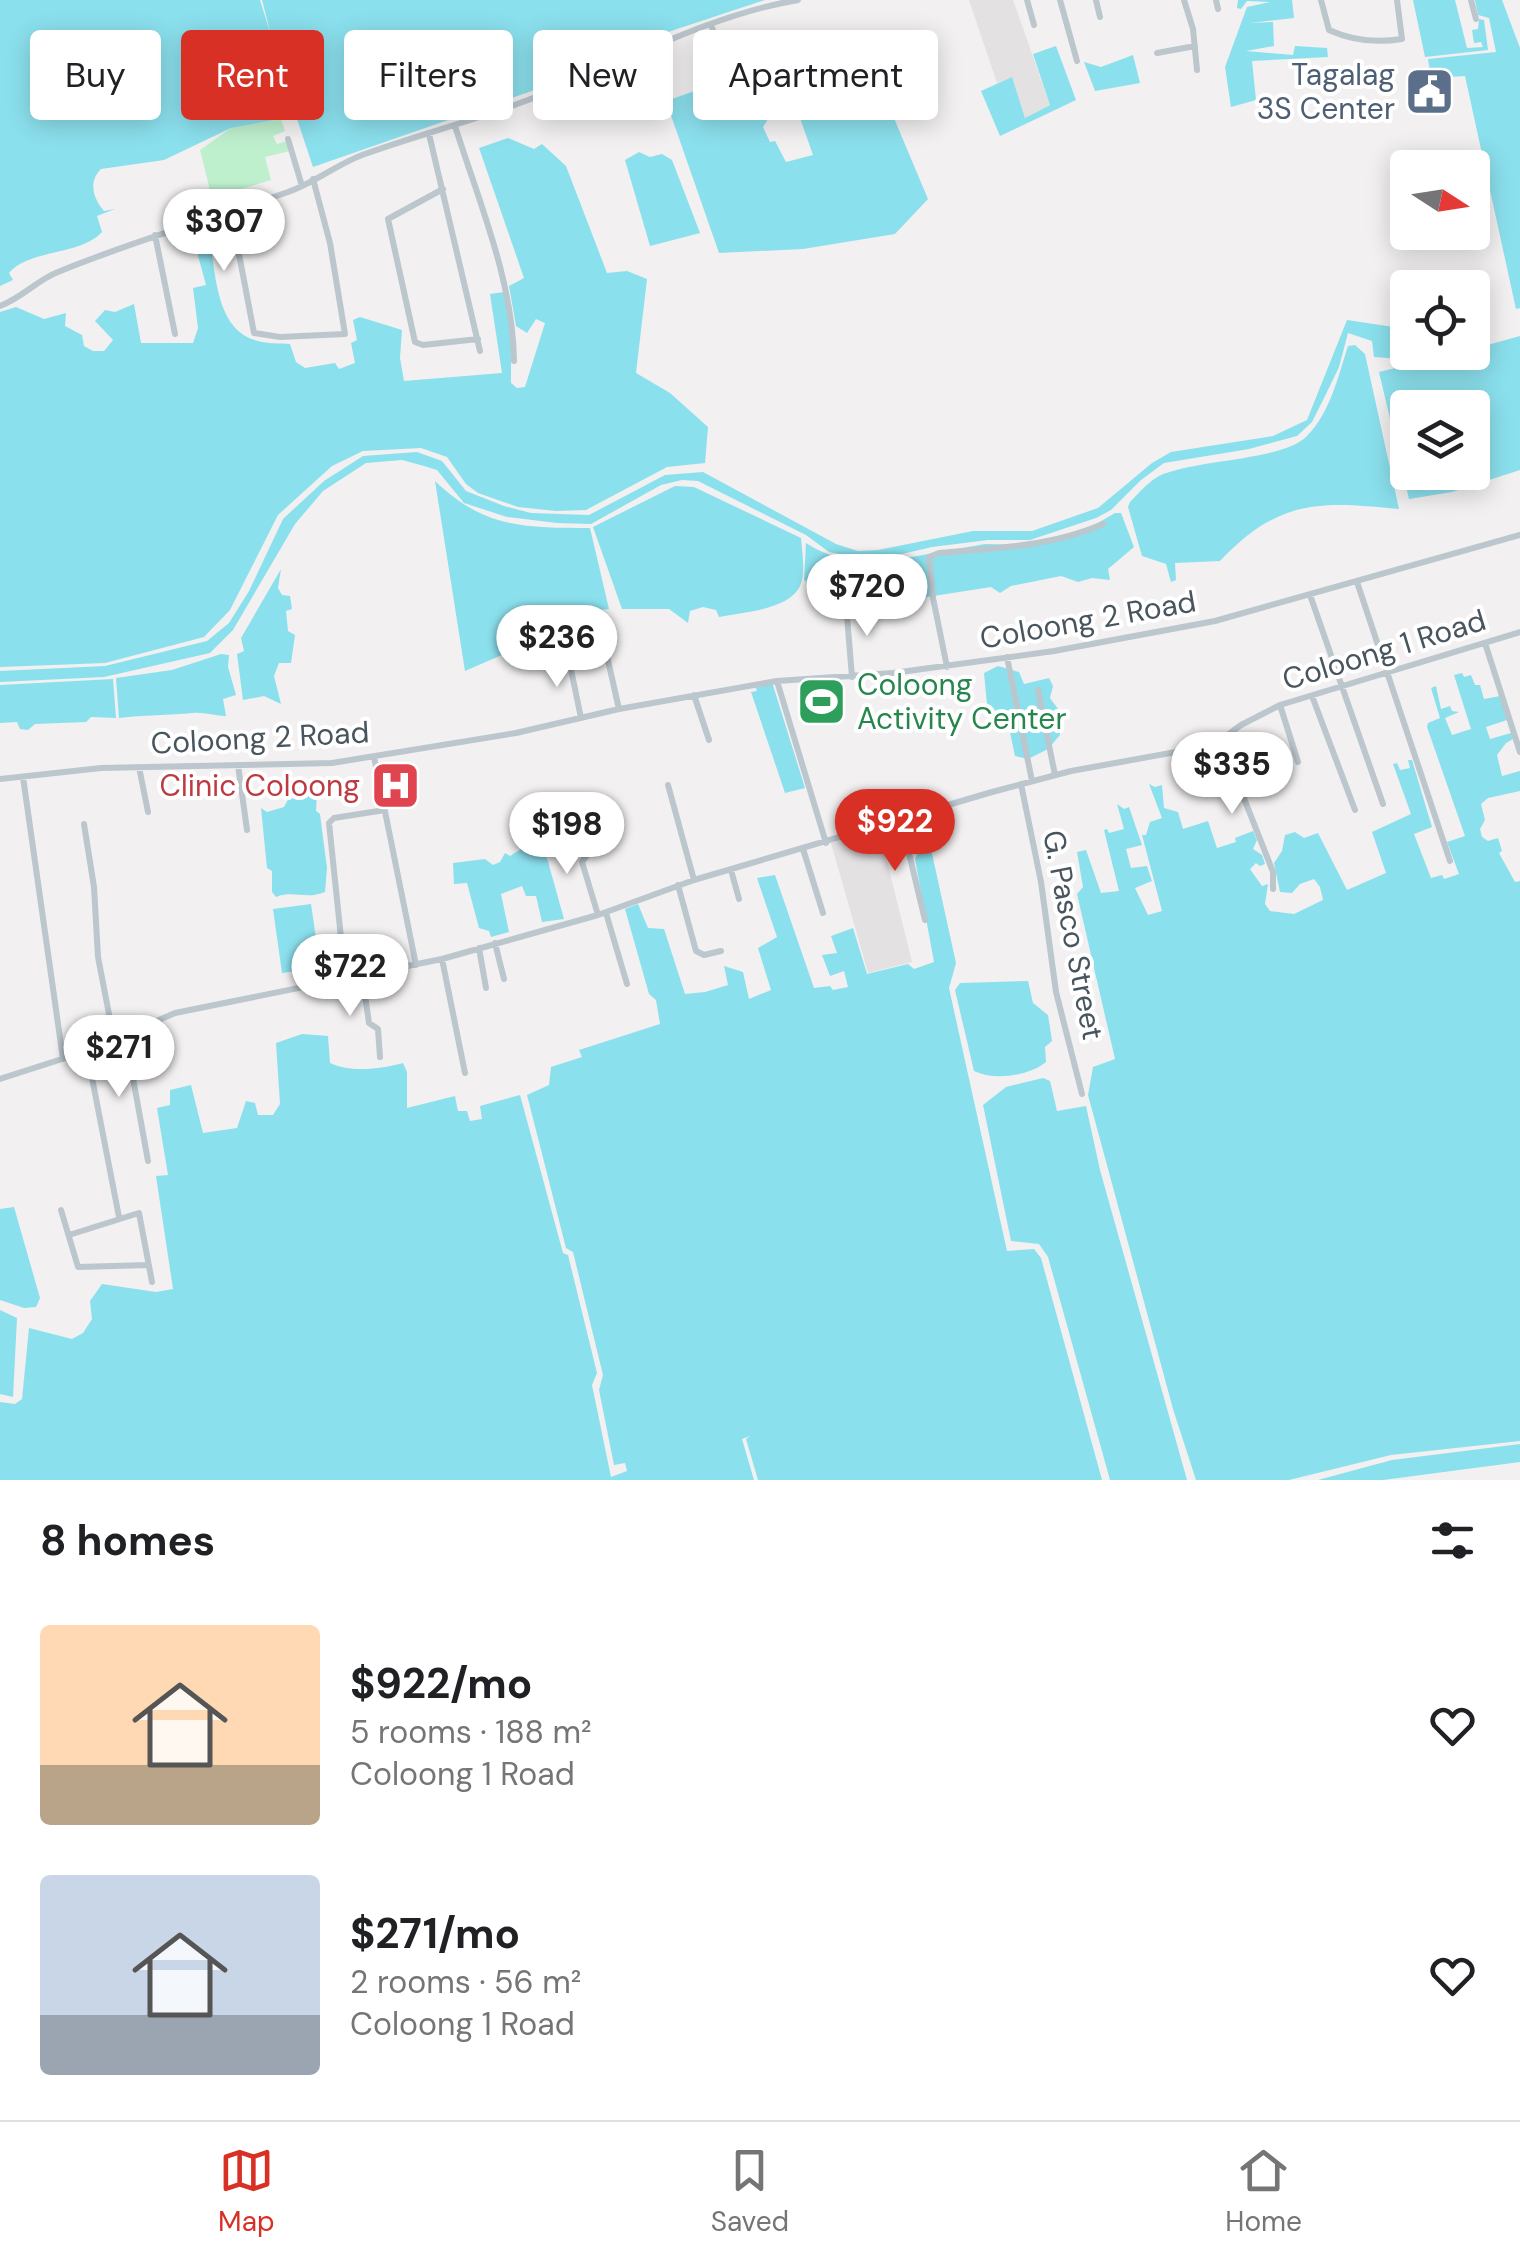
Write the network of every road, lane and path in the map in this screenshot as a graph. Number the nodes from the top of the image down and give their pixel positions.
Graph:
1 (798, 0) edge
2 (1026, 0) edge
3 (1060, 0) edge
4 (1096, 0) edge
5 (1184, 0) edge
6 (1321, 0) edge
7 (1397, 0) edge
8 (1471, 0) edge
9 (1100, 16) dead end
10 (1476, 20) dead end
11 (711, 25) junction
12 (1034, 26) dead end
13 (713, 30) edge
14 (1195, 46) junction
15 (1157, 53) dead end
16 (1077, 61) dead end
17 (1198, 70) dead end
18 (455, 126) junction
19 (429, 134) junction
20 (288, 140) dead end
21 (312, 179) junction
22 (302, 186) junction
23 (443, 188) junction
24 (231, 212) junction
25 (155, 236) junction
26 (0, 306) edge
27 (175, 334) dead end
28 (478, 338) junction
29 (480, 352) dead end
30 (514, 361) dead end
31 (1103, 524) dead end
32 (1520, 535) edge
33 (1357, 582) junction
34 (1310, 594) junction
35 (846, 604) dead end
36 (1520, 632) edge
37 (602, 634) dead end
38 (1485, 642) junction
39 (568, 655) dead end
40 (1007, 657) junction
41 (947, 667) junction
42 (1386, 674) junction
43 (852, 677) junction
44 (777, 681) junction
45 (1343, 688) junction
46 (1038, 690) dead end
47 (694, 695) junction
48 (1312, 696) junction
49 (1280, 705) junction
50 (619, 709) junction
51 (581, 718) junction
52 (708, 740) dead end
53 (1222, 740) junction
54 (1520, 752) edge
55 (374, 756) junction
56 (1298, 762) dead end
57 (238, 766) junction
58 (139, 767) junction
59 (1056, 775) junction
60 (23, 777) junction
61 (0, 779) edge
62 (1032, 781) junction
63 (1022, 784) junction
64 (668, 785) dead end
65 (1383, 804) dead end
66 (385, 810) junction
67 (1356, 810) dead end
68 (148, 812) dead end
69 (901, 820) junction
70 (84, 824) dead end
71 (247, 830) dead end
72 (826, 843) junction
73 (803, 849) junction
74 (588, 854) dead end
75 (1450, 861) dead end
76 (732, 870) junction
77 (694, 880) junction
78 (678, 885) junction
79 (1273, 889) dead end
80 (739, 899) dead end
81 (823, 913) dead end
82 (602, 914) junction
83 (924, 920) dead end
84 (495, 943) junction
85 (479, 948) junction
86 (721, 951) dead end
87 (442, 958) junction
88 (416, 964) junction
89 (362, 974) junction
90 (345, 976) junction
91 (504, 979) dead end
92 (627, 984) dead end
93 (486, 988) dead end
94 (126, 1034) junction
95 (114, 1040) junction
96 (87, 1051) junction
97 (380, 1058) dead end
98 (64, 1059) junction
99 (0, 1069) edge
100 (465, 1073) dead end
101 (1, 1079) edge
102 (1082, 1094) dead end
103 (148, 1161) dead end
104 (61, 1210) dead end
105 (119, 1218) junction
106 (69, 1235) junction
107 (149, 1264) junction
108 (152, 1282) dead end

1 - 11 street
2 - 12 street
3 - 16 street
4 - 9 street
5 - 14 street
6 - 7 street
8 - 10 street
11 - 13 street
11 - 18 street
14 - 15 street
14 - 17 street
18 - 19 street
18 - 30 street
19 - 21 street
19 - 23 street
20 - 22 street
21 - 22 street
21 - 24 street
22 - 24 street
23 - 28 street
23 - 28 street
24 - 25 street
25 - 26 street
25 - 27 street
28 - 29 street
31 - 41 street
32 - 33 street, Coloong 2 Road
33 - 34 street, Coloong 2 Road
33 - 42 street
34 - 40 street, Coloong 2 Road
34 - 45 street
35 - 43 street
36 - 38 street, Coloong 1 Road
37 - 50 street
38 - 42 street, Coloong 1 Road
38 - 54 street
39 - 51 street
40 - 41 street, Coloong 2 Road
40 - 62 street
41 - 43 street, Coloong 2 Road
42 - 45 street, Coloong 1 Road
42 - 75 street
43 - 44 street, Coloong 2 Road
44 - 47 street, Coloong 2 Road
44 - 72 street
45 - 48 street, Coloong 1 Road
45 - 65 street
46 - 59 street
47 - 50 street, Coloong 2 Road
47 - 52 street
48 - 49 street, Coloong 1 Road
48 - 67 street
49 - 53 street, Coloong 1 Road
49 - 56 street
50 - 51 street, Coloong 2 Road
51 - 55 street, Coloong 2 Road
53 - 59 street, Coloong 1 Road
53 - 79 street
55 - 57 street, Coloong 2 Road
55 - 66 street
57 - 58 street, Coloong 2 Road
57 - 71 street
58 - 60 street, Coloong 2 Road
58 - 68 street
59 - 62 street, Coloong 1 Road
60 - 61 street, Coloong 2 Road
60 - 98 street
62 - 63 street, Coloong 1 Road
63 - 69 street, Coloong 1 Road
63 - 102 street, G. Pasco Street
64 - 77 street
66 - 88 street
66 - 90 street
69 - 72 street, Coloong 1 Road
69 - 83 street
70 - 95 street
72 - 73 street, Coloong 1 Road
73 - 76 street, Coloong 1 Road
73 - 81 street
74 - 82 street
76 - 77 street, Coloong 1 Road
76 - 80 street
77 - 78 street, Coloong 1 Road
78 - 82 street, Coloong 1 Road
78 - 86 street
82 - 84 street, Coloong 1 Road
82 - 92 street
84 - 85 street, Coloong 1 Road
84 - 91 street
85 - 87 street, Coloong 1 Road
85 - 93 street
87 - 88 street, Coloong 1 Road
87 - 100 street
88 - 89 street, Coloong 1 Road
89 - 90 street, Coloong 1 Road
89 - 97 street
90 - 94 street, Coloong 1 Road
94 - 95 street, Coloong 1 Road
94 - 103 street
95 - 96 street, Coloong 1 Road
96 - 98 street, Coloong 1 Road
96 - 105 street
98 - 101 street, Coloong 1 Road
99 - 101 street
104 - 106 street
105 - 106 street
105 - 107 street
106 - 107 street
107 - 108 street

